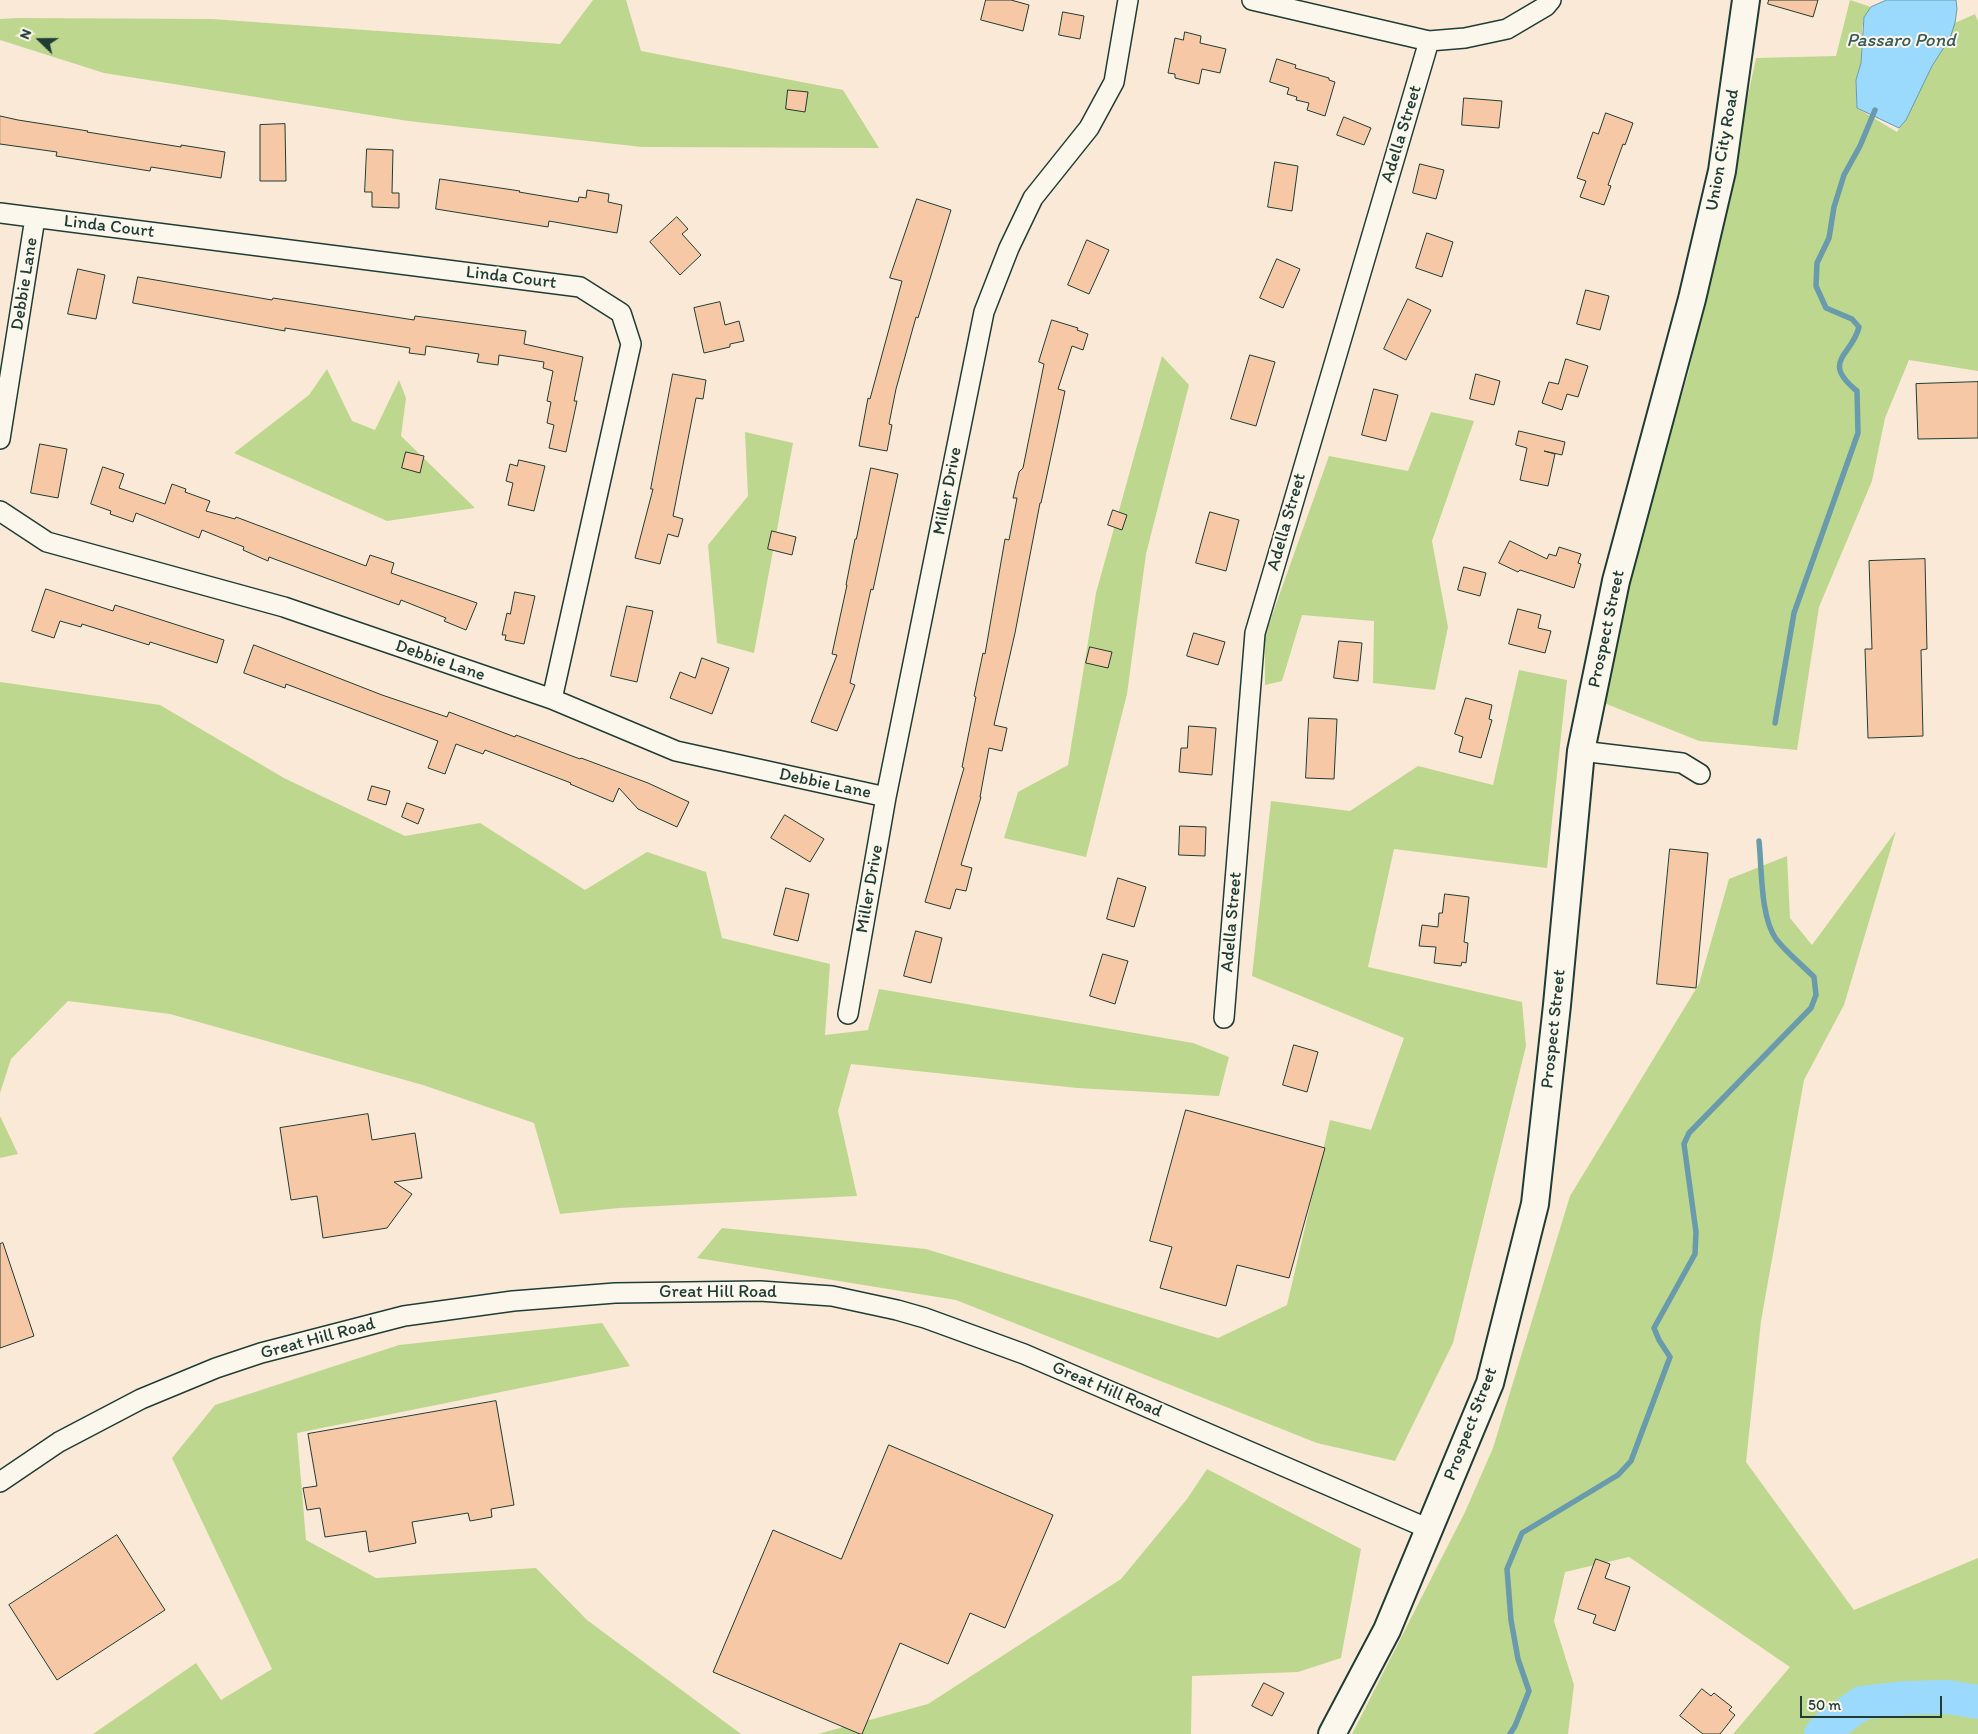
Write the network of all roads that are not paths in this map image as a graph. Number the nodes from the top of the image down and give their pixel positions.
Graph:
1 (1128, 0) edge
2 (1252, 0) edge
3 (1551, 0) edge
4 (1746, 0) edge
5 (1429, 41) junction
6 (0, 213) edge
7 (35, 218) junction
8 (1692, 299) joint
9 (0, 439) edge
10 (0, 510) edge
11 (552, 699) junction
12 (1581, 751) junction
13 (1700, 774) dead end
14 (886, 797) junction
15 (848, 1014) dead end
16 (1224, 1018) dead end
17 (0, 1482) edge
18 (1429, 1529) junction
19 (1332, 1734) edge

1 - 14 street, Miller Drive
2 - 5 street
3 - 5 street
4 - 8 main road, Union City Road
5 - 16 street, Adella Street
6 - 7 street, Linda Court
7 - 9 street, Debbie Lane
7 - 11 street, Linda Court
8 - 12 main road, Prospect Street
10 - 11 street, Debbie Lane
11 - 14 street, Debbie Lane
12 - 13 street
12 - 18 main road, Prospect Street
14 - 15 street, Miller Drive
17 - 18 street, Great Hill Road
18 - 19 main road, Prospect Street

